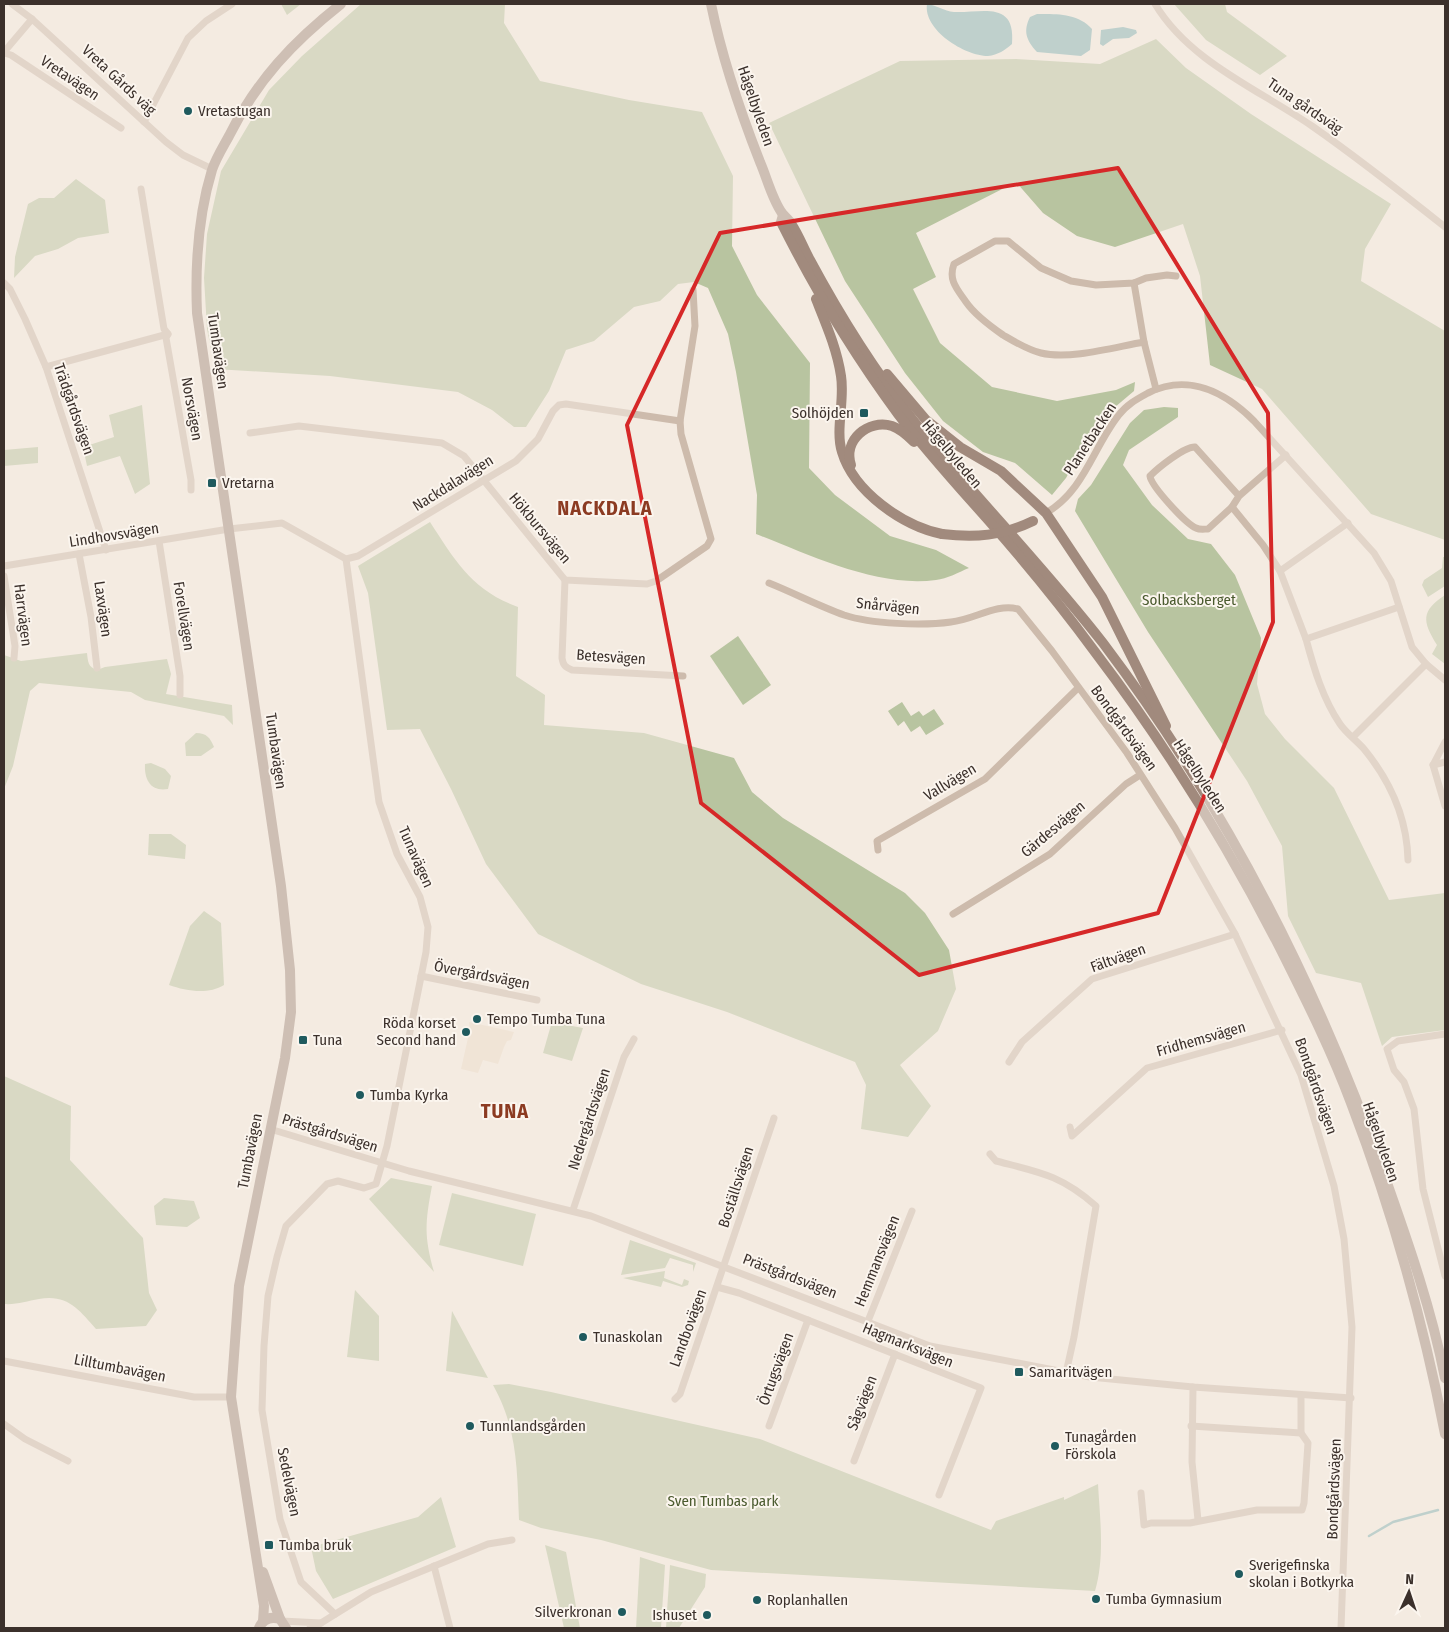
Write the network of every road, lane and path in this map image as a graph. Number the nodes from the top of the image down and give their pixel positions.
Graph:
1 (12, 4) edge
2 (232, 4) edge
3 (341, 4) edge
4 (711, 4) edge
5 (1155, 4) edge
6 (32, 19) junction
7 (4, 53) edge
8 (144, 122) junction
9 (121, 128) dead end
10 (212, 169) junction
11 (141, 189) dead end
12 (1445, 227) edge
13 (808, 267) junction
14 (1176, 276) dead end
15 (4, 283) edge
16 (1134, 283) junction
17 (693, 290) dead end
18 (168, 334) junction
19 (1144, 342) junction
20 (46, 367) junction
21 (1156, 389) junction
22 (680, 421) junction
23 (250, 433) dead end
24 (1286, 455) junction
25 (852, 471) junction
26 (951, 477) junction
27 (484, 482) junction
28 (191, 490) dead end
29 (1239, 496) junction
30 (1232, 508) junction
31 (1046, 513) junction
32 (1348, 523) junction
33 (229, 529) junction
34 (159, 541) junction
35 (106, 550) junction
36 (79, 554) junction
37 (346, 559) junction
38 (4, 566) edge
39 (1280, 571) junction
40 (4, 576) edge
41 (565, 580) junction
42 (769, 583) dead end
43 (1007, 606) joint
44 (1398, 607) junction
45 (1306, 640) junction
46 (14, 658) dead end
47 (1426, 664) junction
48 (97, 668) dead end
49 (683, 676) dead end
50 (1445, 680) edge
51 (1078, 688) junction
52 (180, 695) dead end
53 (1353, 737) junction
54 (1445, 742) edge
55 (1181, 756) junction
56 (1445, 762) edge
57 (1433, 765) junction
58 (1140, 775) junction
59 (1445, 806) edge
60 (878, 850) dead end
61 (1408, 860) dead end
62 (954, 914) dead end
63 (1235, 934) junction
64 (421, 976) junction
65 (537, 1000) dead end
66 (1282, 1030) junction
67 (1445, 1034) edge
68 (634, 1039) dead end
69 (1009, 1062) dead end
70 (774, 1118) dead end
71 (1070, 1127) dead end
72 (270, 1129) junction
73 (990, 1154) dead end
74 (382, 1163) junction
75 (573, 1210) junction
76 (912, 1210) dead end
77 (724, 1265) junction
78 (1445, 1276) edge
79 (717, 1287) junction
80 (808, 1320) junction
81 (868, 1321) junction
82 (264, 1338) joint
83 (895, 1354) junction
84 (4, 1361) edge
85 (1066, 1373) junction
86 (1445, 1378) edge
87 (1193, 1387) junction
88 (1301, 1395) junction
89 (231, 1397) junction
90 (675, 1398) dead end
91 (1352, 1398) junction
92 (4, 1424) edge
93 (769, 1426) dead end
94 (1191, 1426) junction
95 (1301, 1433) junction
96 (1445, 1434) edge
97 (68, 1461) dead end
98 (854, 1461) dead end
99 (1141, 1493) dead end
100 (939, 1495) dead end
101 (1198, 1520) junction
102 (512, 1540) dead end
103 (254, 1548) junction
104 (434, 1566) junction
105 (335, 1614) junction
106 (283, 1623) edge
107 (321, 1623) junction
108 (261, 1625) edge
109 (310, 1628) edge
110 (450, 1628) edge
111 (1341, 1628) edge

1 - 6 street, Vreta Gårds väg
2 - 8 street
3 - 10 main road, Tumbavägen
4 - 13 main road, Hågelbyleden
5 - 12 street, Tuna gårdsväg
6 - 7 street
6 - 8 street, Vreta Gårds väg
7 - 9 street, Vretavägen
8 - 10 street, Vreta Gårds väg
10 - 33 main road, Tumbavägen
11 - 18 street, Norsvägen
13 - 25 main road
13 - 26 main road, Hågelbyleden
13 - 31 main road
13 - 55 main road, Hågelbyleden
14 - 16 street
15 - 20 street, Trädgårdsvägen
16 - 19 street
16 - 19 street
17 - 22 street, Hökbursvägen
18 - 20 street
18 - 28 street, Norsvägen
19 - 21 street
20 - 35 street, Trädgårdsvägen
21 - 24 street, Planetbacken
21 - 31 street, Planetbacken
22 - 27 street, Nackdalavägen
22 - 41 street, Hökbursvägen
23 - 27 street, Hökbursvägen
24 - 29 street
24 - 32 street, Planetbacken
25 - 26 main road
25 - 31 main road, bridge
26 - 96 main road, Hågelbyleden
27 - 37 street, Nackdalavägen
27 - 41 street, Hökbursvägen
29 - 30 street
29 - 30 street
30 - 39 street
31 - 55 main road
32 - 39 street
32 - 44 street, Planetbacken
33 - 34 street, Lindhovsvägen
33 - 37 street
33 - 72 main road, Tumbavägen
34 - 35 street, Lindhovsvägen
34 - 52 street, Forellvägen
35 - 36 street, Lindhovsvägen
36 - 38 street, Lindhovsvägen
36 - 48 street, Laxvägen
37 - 64 street, Tunavägen
39 - 45 street
40 - 46 street, Harrvägen
41 - 49 street, Betesvägen
42 - 43 street, Snårvägen
43 - 51 street, Bondgårdsvägen
44 - 45 street
44 - 47 street, Planetbacken
45 - 53 street
47 - 50 street, Planetbacken
47 - 53 street
51 - 58 street, Bondgårdsvägen
51 - 60 street, Vallvägen
53 - 61 street
54 - 57 street
55 - 86 main road, Hågelbyleden
56 - 57 street
57 - 59 street
58 - 62 street, Gärdesvägen
58 - 63 street, Bondgårdsvägen
63 - 66 street, Bondgårdsvägen
63 - 69 street, Fältvägen
64 - 65 street, Övergårdsvägen
64 - 74 street, Tunavägen
66 - 71 street, Fridhemsvägen
66 - 91 street, Bondgårdsvägen
67 - 78 street
68 - 75 street, Nedergårdsvägen
70 - 77 street, Boställsvägen
72 - 74 street, Prästgårdsvägen
72 - 89 main road, Tumbavägen
73 - 85 street
74 - 75 street, Prästgårdsvägen
74 - 82 street, Prästgårdsvägen
75 - 77 street, Prästgårdsvägen
76 - 81 street, Hemmansvägen
77 - 79 street, Landbovägen
77 - 81 street, Prästgårdsvägen
79 - 80 street, Hagmarksvägen
79 - 90 street, Landbovägen
80 - 83 street, Hagmarksvägen
80 - 93 street, Örtugsvägen
81 - 85 street, Prästgårdsvägen
82 - 105 street, Sedelvägen
83 - 98 street, Sågvägen
83 - 100 street, Hagmarksvägen
84 - 89 street, Lilltumbavägen
85 - 87 street, Prästgårdsvägen
87 - 88 street, Prästgårdsvägen
87 - 94 street
88 - 91 street, Prästgårdsvägen
88 - 95 street
89 - 103 main road, Tumbavägen
91 - 111 street, Bondgårdsvägen
92 - 97 street
94 - 95 street
94 - 101 street
95 - 101 street
99 - 101 street
102 - 104 street
103 - 106 main road, Tumbavägen
103 - 108 main road, Tumbavägen
104 - 105 street
104 - 110 street
105 - 107 street
106 - 107 street
106 - 108 main road
107 - 109 street

